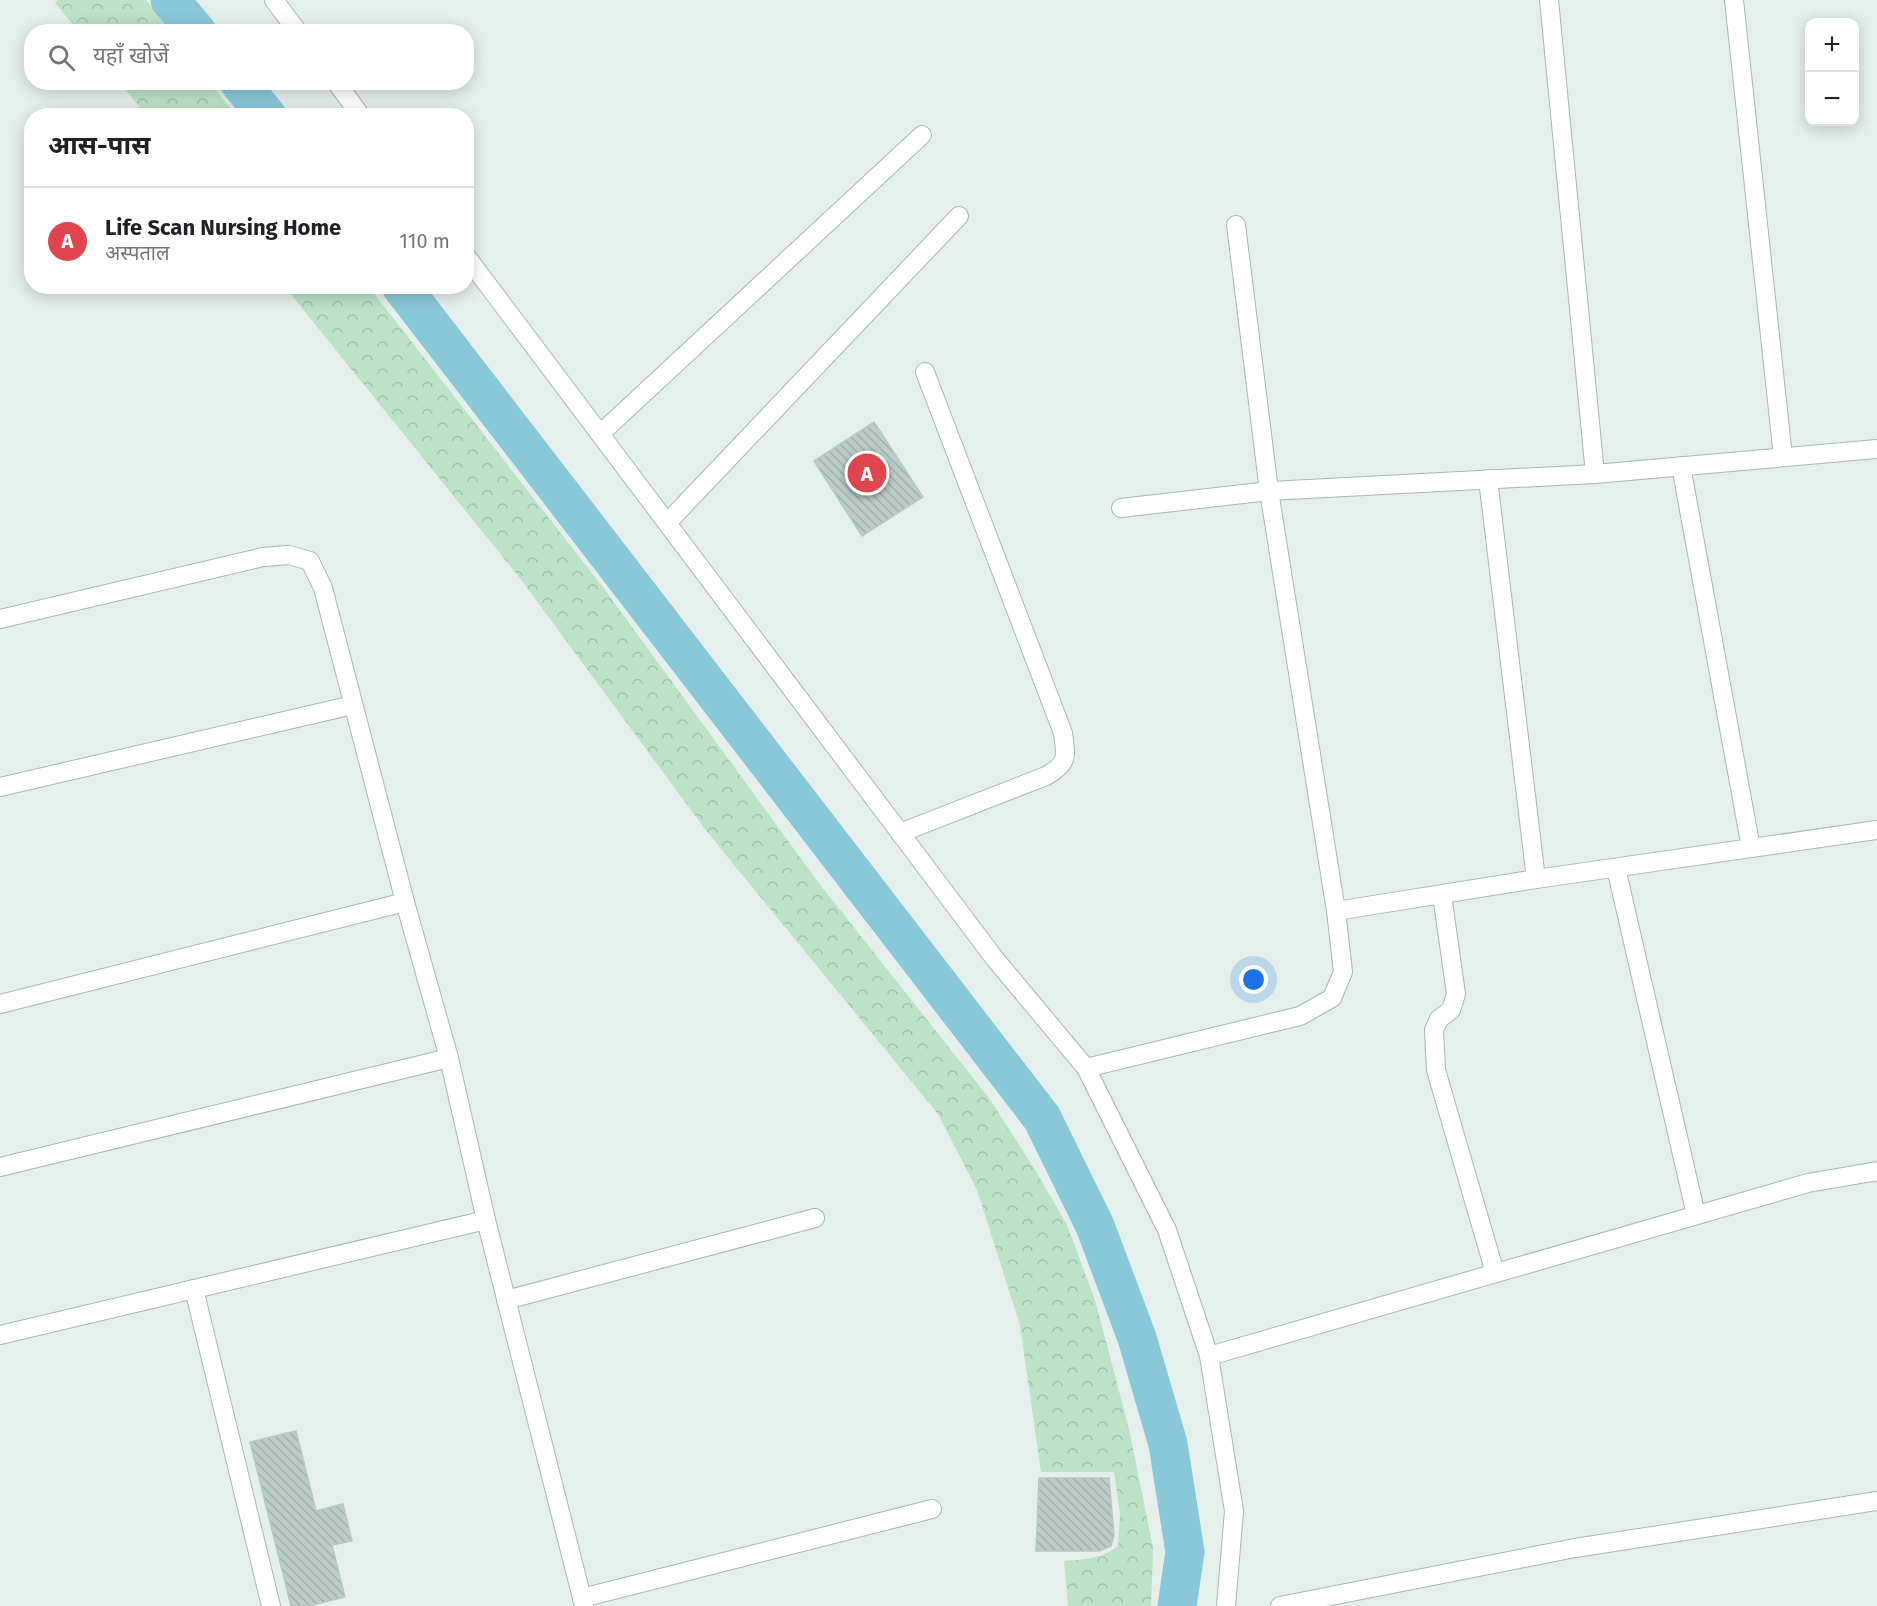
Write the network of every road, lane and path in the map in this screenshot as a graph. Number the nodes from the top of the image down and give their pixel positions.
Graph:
1 (274, 0) edge
2 (1549, 0) edge
3 (1734, 0) edge
4 (292, 24) edge
5 (342, 90) edge
6 (355, 108) edge
7 (922, 135) dead end
8 (959, 216) dead end
9 (1236, 225) dead end
10 (474, 267) edge
11 (925, 372) dead end
12 (600, 434) junction
13 (1877, 449) edge
14 (1784, 457) junction
15 (1681, 466) junction
16 (1595, 474) junction
17 (1488, 479) junction
18 (1269, 491) junction
19 (1121, 508) dead end
20 (667, 523) junction
21 (0, 619) edge
22 (353, 705) junction
23 (0, 787) edge
24 (1877, 830) edge
25 (900, 833) junction
26 (1751, 848) junction
27 (1616, 868) junction
28 (1536, 879) junction
29 (1442, 895) junction
30 (405, 902) junction
31 (1336, 911) junction
32 (0, 1004) edge
33 (449, 1058) junction
34 (1086, 1068) junction
35 (0, 1167) edge
36 (1877, 1172) edge
37 (1696, 1215) junction
38 (815, 1218) dead end
39 (486, 1220) junction
40 (1495, 1273) junction
41 (194, 1289) junction
42 (506, 1300) junction
43 (0, 1335) edge
44 (1209, 1356) junction
45 (1877, 1501) edge
46 (932, 1509) dead end
47 (583, 1602) edge
48 (271, 1606) edge
49 (1226, 1606) edge
50 (1280, 1606) edge

1 - 4 street
2 - 16 street
3 - 14 street
5 - 6 street
7 - 12 street
8 - 20 street
9 - 18 street
10 - 12 street
11 - 25 street
12 - 20 street
13 - 14 street
14 - 15 street
15 - 16 street
15 - 26 street
16 - 17 street
17 - 18 street
17 - 28 street
18 - 19 street
18 - 31 street
20 - 25 street
21 - 22 street
22 - 23 street
22 - 30 street
24 - 26 street
25 - 34 street
26 - 27 street
27 - 28 street
27 - 37 street
28 - 29 street
29 - 31 street
29 - 40 street
30 - 32 street
30 - 33 street
31 - 34 street
33 - 35 street
33 - 39 street
34 - 44 street
36 - 37 street
37 - 40 street
38 - 42 street
39 - 41 street
39 - 42 street
40 - 44 street
41 - 43 street
41 - 48 street
42 - 47 street
44 - 49 street
45 - 50 street
46 - 47 street

